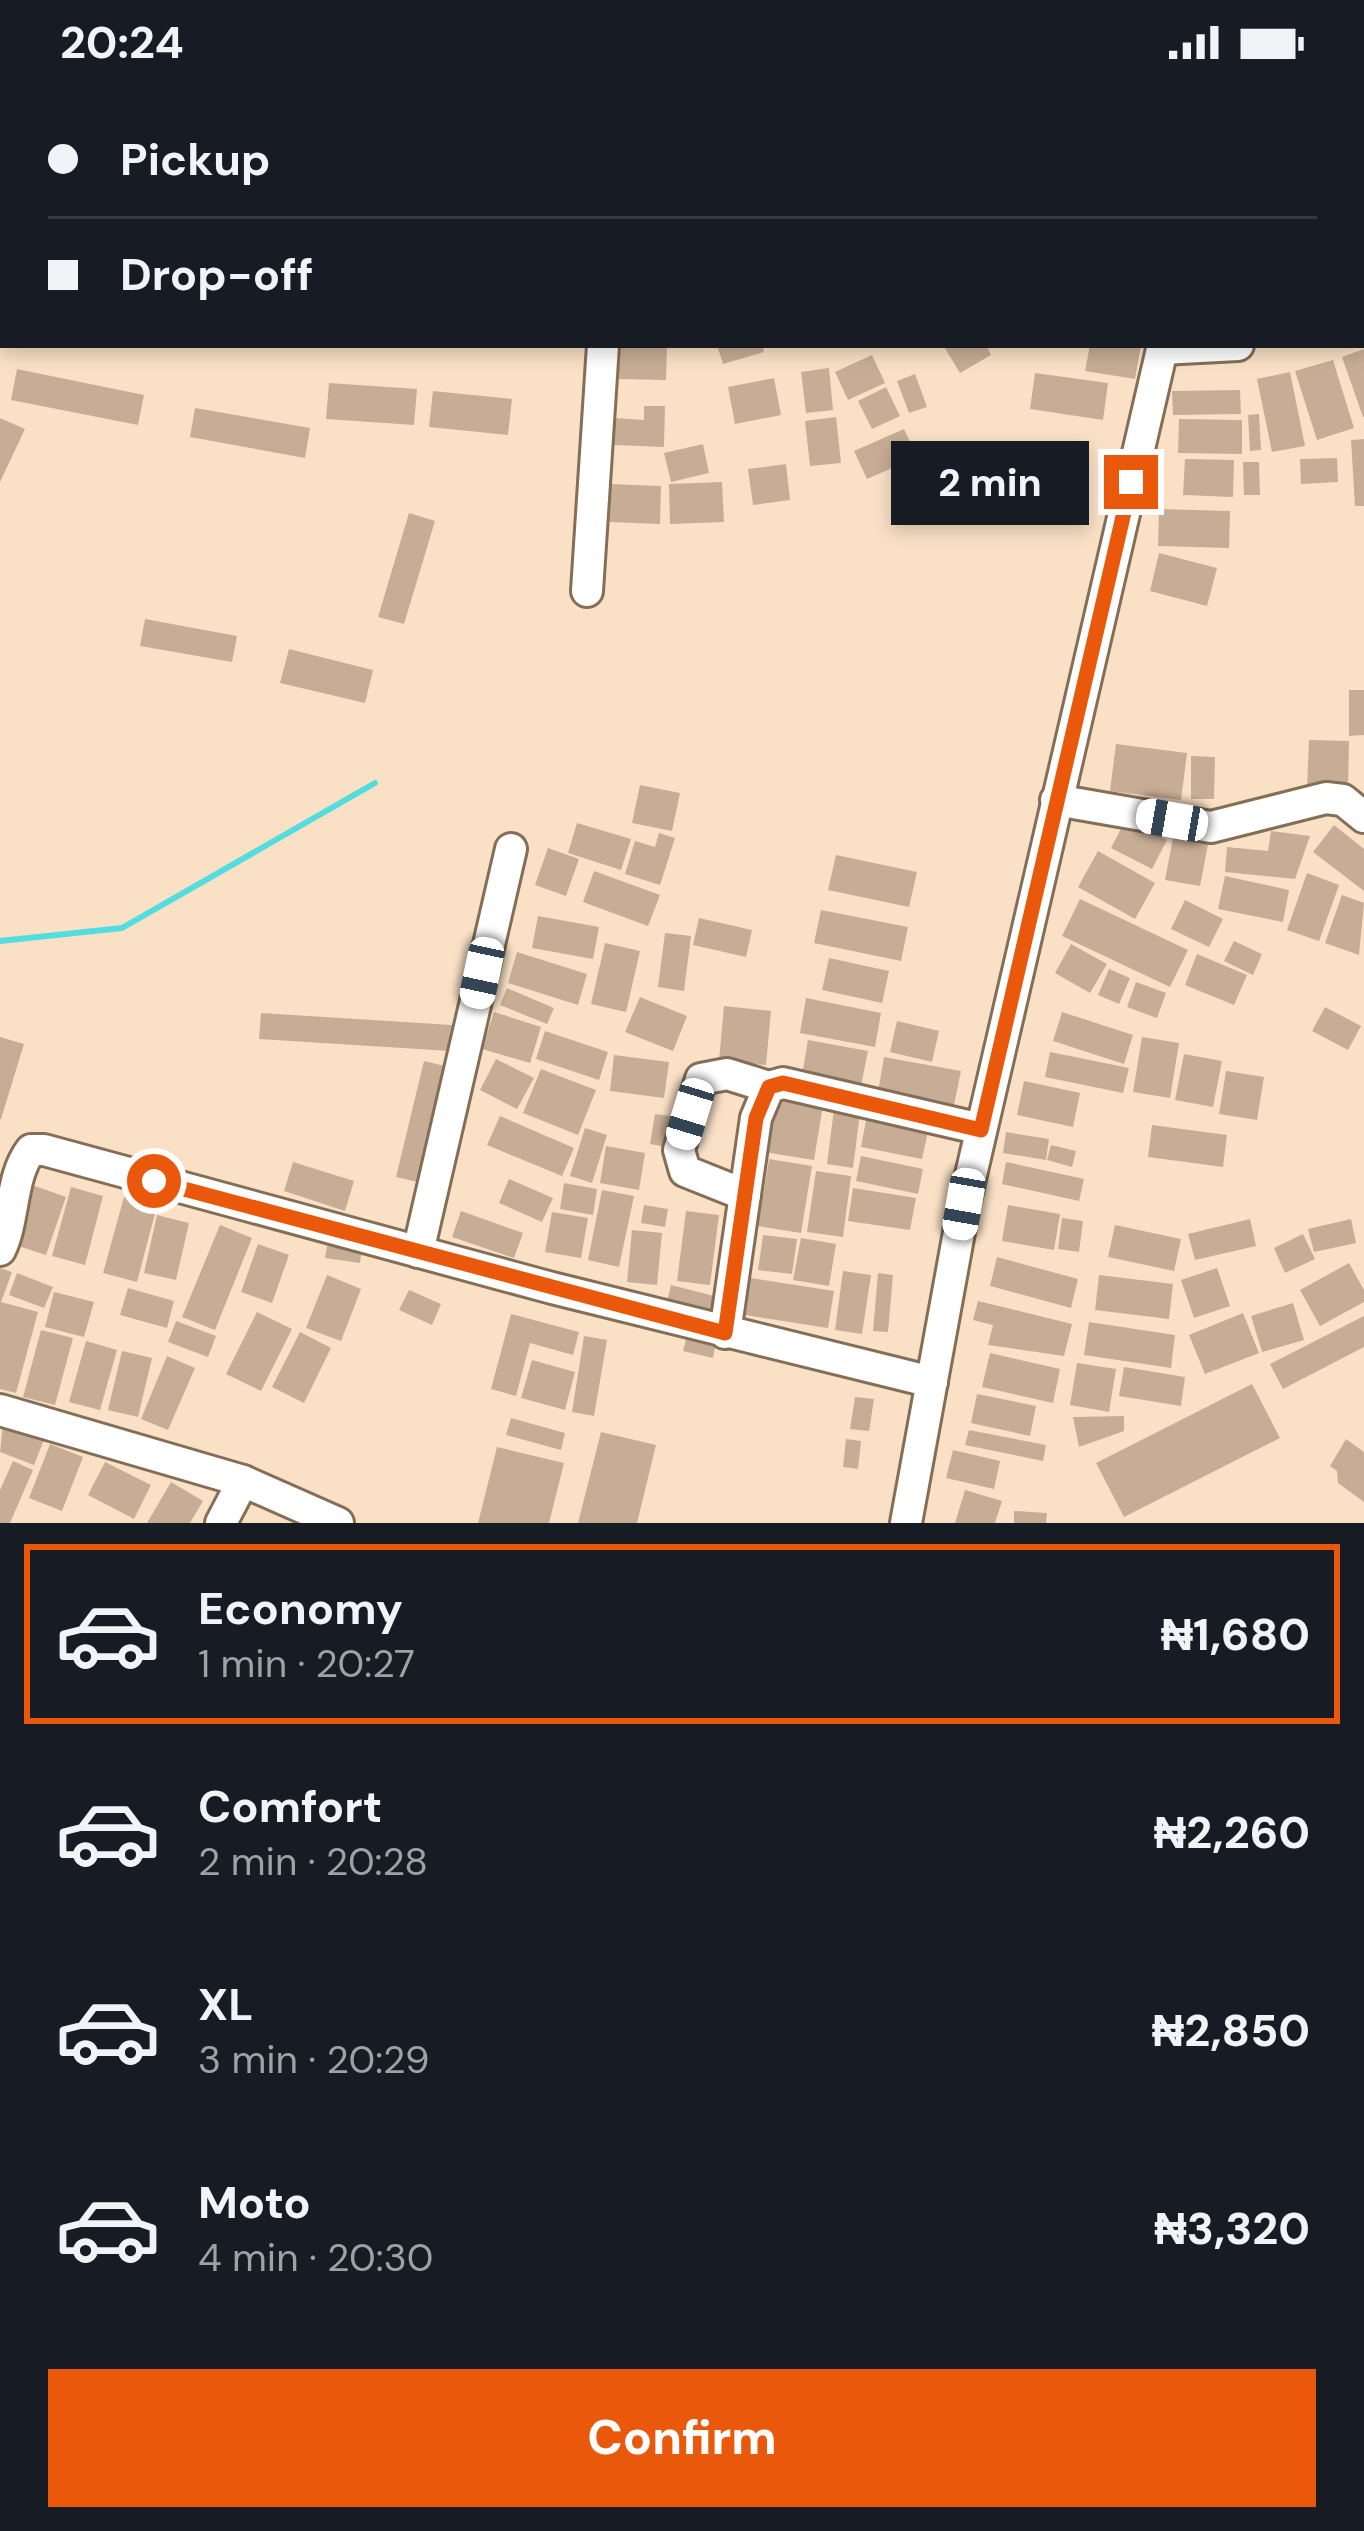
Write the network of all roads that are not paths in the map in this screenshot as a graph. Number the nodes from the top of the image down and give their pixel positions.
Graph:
1 (603, 348) edge
2 (1162, 348) edge
3 (587, 591) dead end
4 (1056, 800) junction
5 (1364, 817) edge
6 (511, 849) dead end
7 (769, 1087) junction
8 (981, 1130) junction
9 (745, 1195) junction
10 (0, 1250) edge
11 (418, 1252) junction
12 (725, 1333) junction
13 (932, 1382) junction
14 (0, 1410) edge
15 (243, 1481) junction
16 (221, 1523) edge
17 (338, 1523) edge
18 (906, 1523) edge

1 - 3 street
2 - 4 street
4 - 5 street
4 - 8 street
6 - 11 street
7 - 8 street
7 - 9 street
7 - 9 street
8 - 13 street
9 - 12 street
10 - 11 street
11 - 12 street
12 - 13 street
13 - 18 street
14 - 15 street
15 - 16 street
15 - 17 street

